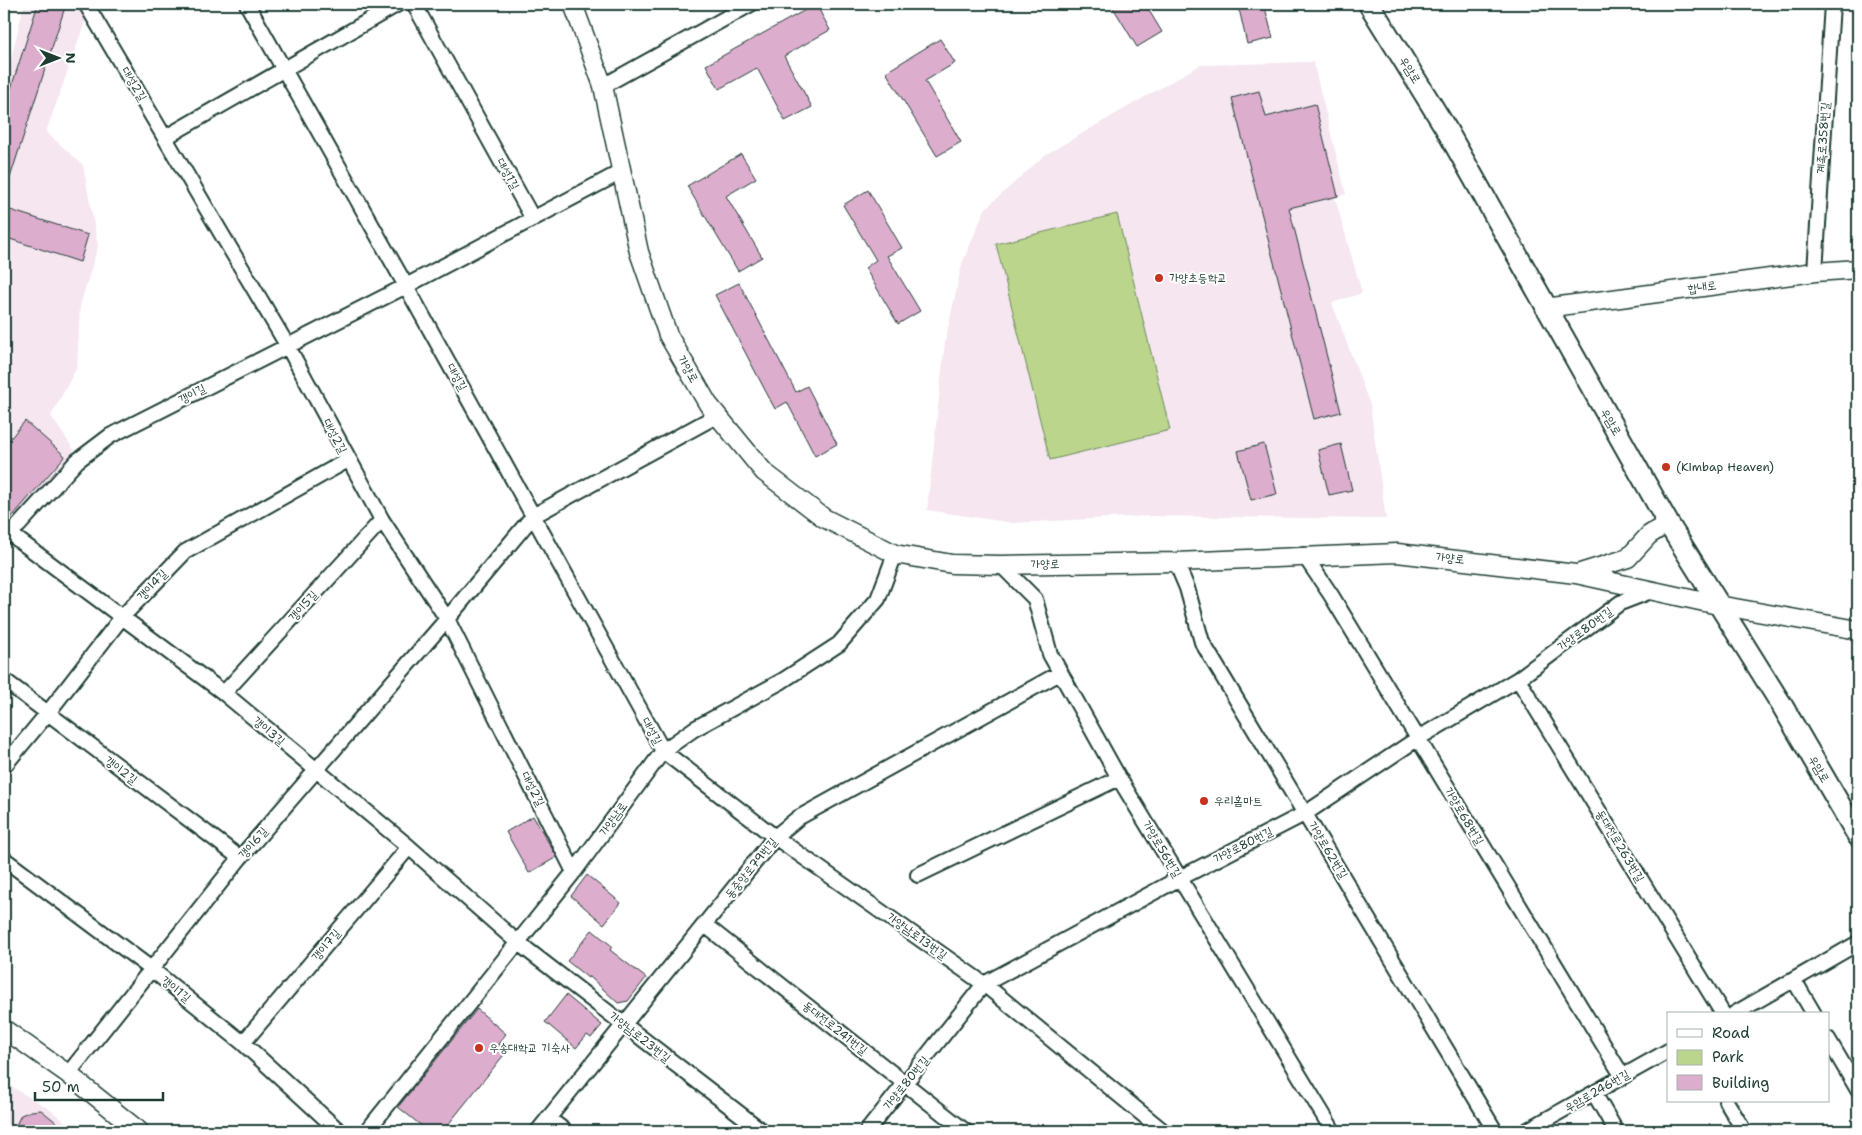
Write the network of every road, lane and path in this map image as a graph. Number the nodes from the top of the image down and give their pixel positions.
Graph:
1 (86, 4) edge
2 (247, 4) edge
3 (398, 4) edge
4 (414, 4) edge
5 (573, 4) edge
6 (752, 4) edge
7 (1369, 4) edge
8 (1832, 4) edge
9 (284, 68) junction
10 (603, 86) junction
11 (166, 137) junction
12 (622, 172) junction
13 (533, 219) junction
14 (1858, 269) edge
15 (1814, 272) junction
16 (406, 286) junction
17 (1545, 308) junction
18 (287, 345) junction
19 (718, 415) junction
20 (348, 460) junction
21 (534, 516) junction
22 (382, 520) junction
23 (1668, 523) junction
24 (6, 535) edge
25 (895, 554) junction
26 (1304, 555) junction
27 (1176, 562) junction
28 (1001, 565) junction
29 (1576, 574) junction
30 (1652, 591) junction
31 (1718, 605) junction
32 (122, 617) junction
33 (447, 619) junction
34 (1858, 630) edge
35 (1060, 673) junction
36 (1518, 679) junction
37 (4, 680) edge
38 (224, 693) junction
39 (48, 714) junction
40 (1417, 740) junction
41 (663, 751) junction
42 (4, 766) edge
43 (317, 771) junction
44 (1119, 778) junction
45 (1306, 813) junction
46 (776, 836) junction
47 (1858, 836) edge
48 (409, 847) junction
49 (240, 858) junction
50 (4, 859) edge
51 (574, 872) junction
52 (918, 874) dead end
53 (1180, 878) junction
54 (705, 925) junction
55 (517, 942) junction
56 (1858, 943) edge
57 (150, 968) junction
58 (1794, 980) junction
59 (984, 984) junction
60 (1721, 1012) edge
61 (1738, 1012) edge
62 (1813, 1012) edge
63 (624, 1024) junction
64 (4, 1029) edge
65 (1830, 1042) edge
66 (243, 1043) junction
67 (1667, 1052) edge
68 (68, 1074) junction
69 (1623, 1076) junction
70 (905, 1083) junction
71 (1858, 1090) edge
72 (1594, 1092) junction
73 (1727, 1102) edge
74 (548, 1118) junction
75 (140, 1131) edge
76 (339, 1131) edge
77 (367, 1131) edge
78 (538, 1131) edge
79 (565, 1131) edge
80 (762, 1131) edge
81 (867, 1131) edge
82 (965, 1131) edge
83 (1163, 1131) edge
84 (1333, 1131) edge
85 (1495, 1131) edge
86 (1526, 1131) edge
87 (1616, 1131) edge
88 (1744, 1131) edge

1 - 11 street, 대성2길
2 - 9 street, 대성길
3 - 9 street
4 - 13 street, 대성1길
5 - 10 street, 가양로
6 - 10 street
7 - 17 main road, 우암로
8 - 15 street, 계족로358번길
9 - 11 street
9 - 16 street, 대성길
10 - 12 street, 가양로
11 - 18 street, 대성2길
12 - 13 street
12 - 19 street, 가양로
13 - 16 street
14 - 15 street, 합내로
15 - 17 street, 합내로
16 - 18 street, 갱이길
16 - 21 street, 대성길
17 - 23 main road, 우암로
18 - 20 street, 대성2길
18 - 24 street, 갱이길
19 - 21 street
19 - 25 street, 가양로
20 - 22 street, 대성2길
20 - 32 street, 갱이4길
21 - 33 street, 갱이6길
21 - 41 street, 대성길
22 - 33 street, 대성2길
22 - 38 street, 갱이5길
23 - 29 street
23 - 31 main road, 우암로
24 - 32 street, 갱이3길
25 - 28 street, 가양로
25 - 41 street, 가양남로
26 - 27 street, 가양로
26 - 29 street, 가양로
26 - 40 street, 가양로68번길
27 - 28 street, 가양로
27 - 45 street, 가양로62번길
28 - 35 street, 가양로56번길
29 - 30 street, 가양로
30 - 31 street, 가양로
30 - 36 street, 가양로80번길
31 - 34 street, 가양로
31 - 47 main road, 우암로
32 - 38 street, 갱이3길
32 - 39 street, 갱이4길
33 - 43 street, 갱이6길
33 - 51 street, 대성2길
35 - 44 street, 가양로56번길
35 - 46 street, 동중앙로79번길
36 - 40 street, 가양로80번길
36 - 60 street, 동대전로263번길
37 - 39 street, 갱이2길
38 - 43 street, 갱이3길
39 - 42 street, 갱이4길
39 - 49 street, 갱이2길
40 - 45 street, 가양로80번길
40 - 69 street, 가양로68번길
41 - 46 street, 가양남로13번길
41 - 51 street, 가양남로
43 - 48 street, 갱이3길
43 - 49 street, 갱이6길
44 - 52 street
44 - 53 street, 가양로56번길
45 - 53 street, 가양로80번길
45 - 85 street, 가양로62번길
46 - 54 street, 동중앙로79번길
46 - 59 street, 가양남로13번길
48 - 55 street, 갱이3길
48 - 66 street, 갱이7길
49 - 57 street, 갱이6길
50 - 57 street, 갱이1길
51 - 55 street, 가양남로
53 - 59 street, 가양로80번길
53 - 84 street, 가양로56번길
54 - 63 street, 동중앙로79번길
54 - 70 street, 동대전로241번길
55 - 63 street, 가양남로23번길
55 - 77 street, 가양남로
56 - 58 street
57 - 66 street, 갱이1길
57 - 68 street, 갱이6길
58 - 61 street
58 - 62 street
59 - 70 street, 가양로80번길
59 - 83 street, 가양남로13번길
63 - 74 street, 동중앙로79번길
63 - 80 street, 가양남로23번길
64 - 68 street
65 - 71 street
66 - 76 street, 갱이1길
67 - 69 street, 우암로246번길
68 - 75 street
69 - 72 street, 우암로246번길
70 - 81 street, 가양로80번길
70 - 82 street, 동대전로241번길
72 - 86 street, 우암로246번길
72 - 87 street
73 - 88 street
74 - 78 street, 동중앙로79번길
74 - 79 street

